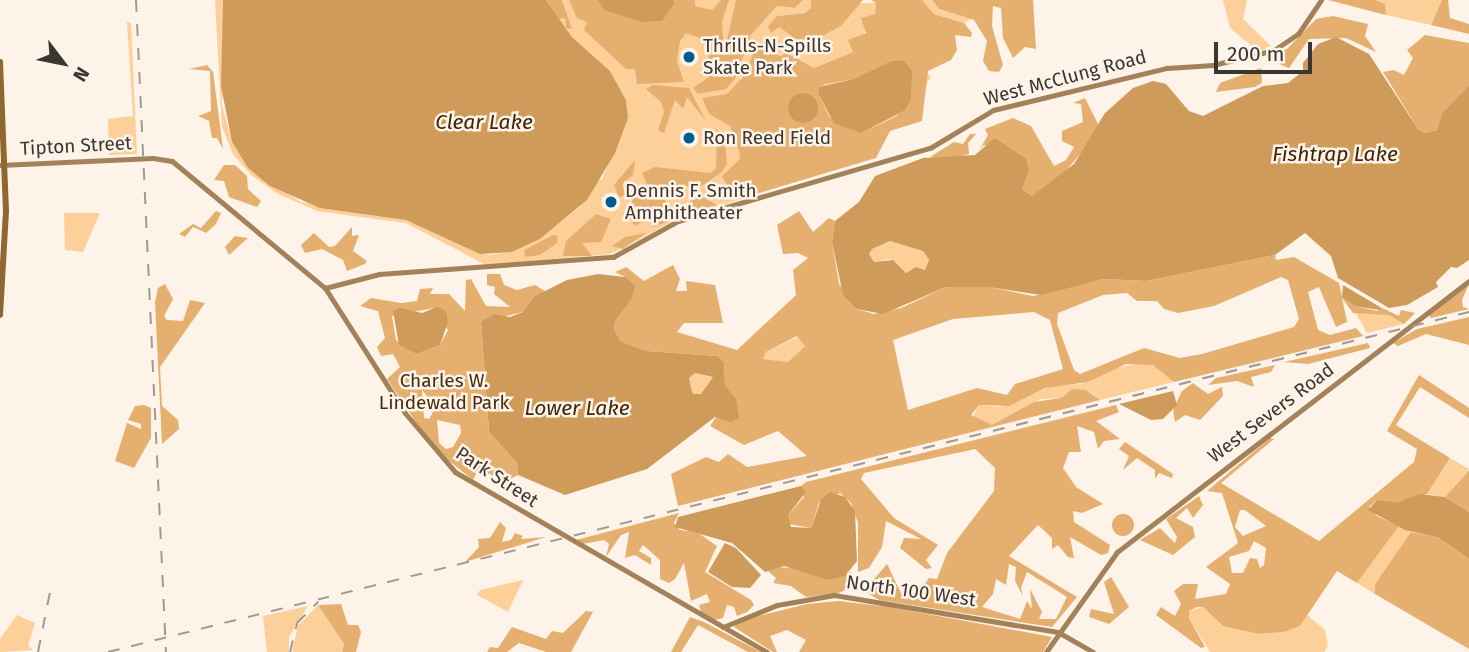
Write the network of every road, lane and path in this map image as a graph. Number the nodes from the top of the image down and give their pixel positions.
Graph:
1 (1321, 0) edge
2 (0, 62) edge
3 (153, 158) joint
4 (2, 165) edge
5 (1469, 281) edge
6 (325, 288) junction
7 (0, 315) edge
8 (723, 627) junction
9 (1058, 632) junction
10 (767, 652) edge
11 (1046, 652) edge
12 (1093, 652) edge

1 - 6 street, West McClung Road
2 - 4 main road
3 - 4 street, Tipton Street
3 - 6 street, Park Street
4 - 7 main road
5 - 9 street, West Severs Road
6 - 8 street, Park Street
8 - 9 street, North 100 West
8 - 10 street, Park Street
9 - 11 street, West Severs Road
9 - 12 street, North 100 West

